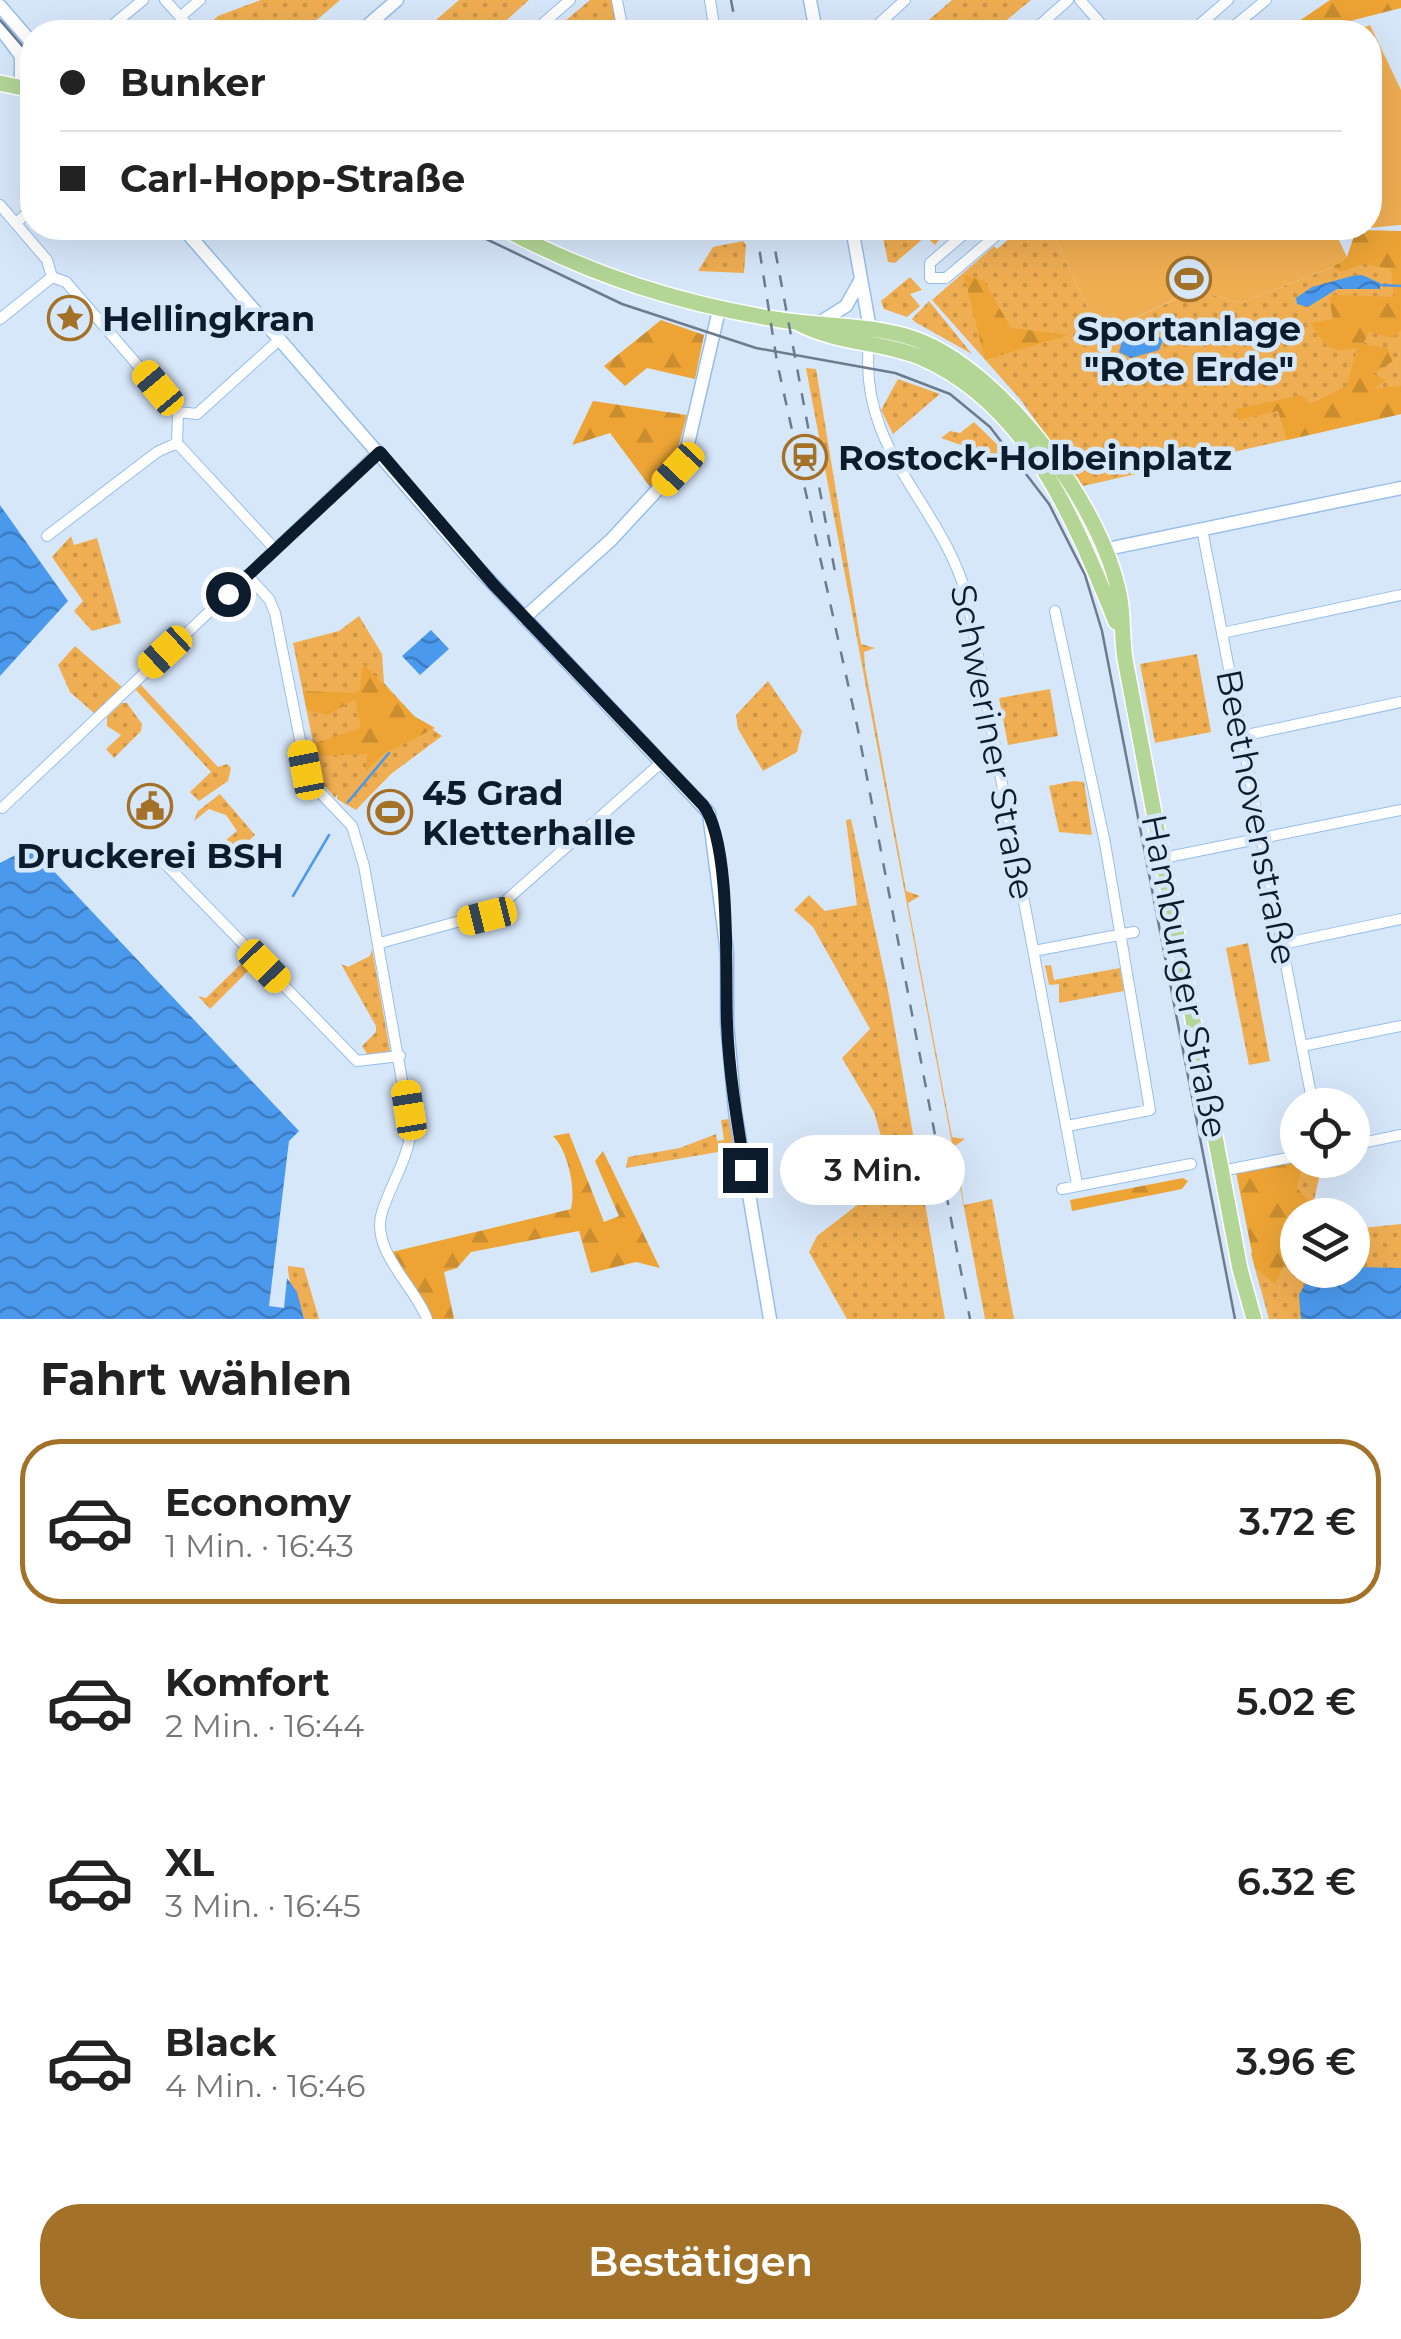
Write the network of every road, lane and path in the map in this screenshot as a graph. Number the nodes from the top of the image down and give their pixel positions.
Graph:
1 (143, 0) edge
2 (165, 0) edge
3 (570, 0) edge
4 (906, 0) edge
5 (1068, 0) edge
6 (1080, 0) edge
7 (1228, 0) edge
8 (1266, 0) edge
9 (195, 1) edge
10 (393, 2) edge
11 (0, 6) edge
12 (180, 17) junction
13 (119, 20) edge
14 (183, 20) edge
15 (373, 20) edge
16 (547, 20) edge
17 (883, 20) edge
18 (1046, 20) edge
19 (1098, 20) edge
20 (1205, 20) edge
21 (1242, 20) edge
22 (0, 28) edge
23 (20, 29) edge
24 (20, 55) edge
25 (0, 204) edge
26 (20, 219) edge
27 (16, 223) junction
28 (20, 228) edge
29 (30, 240) edge
30 (193, 240) edge
31 (528, 240) edge
32 (854, 240) edge
33 (957, 240) edge
34 (990, 240) edge
35 (52, 277) junction
36 (861, 278) junction
37 (719, 310) junction
38 (0, 319) edge
39 (822, 321) junction
40 (798, 323) junction
41 (870, 336) junction
42 (280, 339) junction
43 (178, 412) junction
44 (177, 443) junction
45 (380, 452) junction
46 (1401, 488) edge
47 (1202, 529) junction
48 (47, 536) dead end
49 (274, 548) junction
50 (1097, 552) junction
51 (248, 574) junction
52 (1401, 596) edge
53 (1055, 611) dead end
54 (524, 618) junction
55 (1222, 634) junction
56 (1401, 702) edge
57 (1242, 736) junction
58 (662, 762) junction
59 (2, 808) edge
60 (1401, 810) edge
61 (1262, 840) junction
62 (153, 851) dead end
63 (1163, 858) junction
64 (1401, 919) edge
65 (1134, 932) dead end
66 (1122, 937) junction
67 (380, 943) junction
68 (1282, 944) junction
69 (1034, 951) junction
70 (1401, 1026) edge
71 (1302, 1046) junction
72 (400, 1056) junction
73 (1310, 1088) edge
74 (1066, 1126) junction
75 (1401, 1136) edge
76 (1370, 1142) edge
77 (1280, 1159) edge
78 (1191, 1164) dead end
79 (1221, 1170) junction
80 (1077, 1184) junction
81 (1062, 1189) dead end
82 (426, 1319) edge
83 (770, 1319) edge
84 (1254, 1319) edge

1 - 13 street
2 - 12 street
3 - 16 street
4 - 17 street
5 - 18 street
6 - 19 street
7 - 20 street
8 - 21 street
9 - 12 street
10 - 15 street
11 - 23 street
12 - 14 street
22 - 24 street
25 - 27 street
26 - 27 street
27 - 28 street
29 - 35 street
30 - 42 street
31 - 37 main road
32 - 36 street
33 - 34 street
35 - 38 street
35 - 43 street
36 - 39 street
36 - 41 street
37 - 40 main road
37 - 54 street
39 - 40 main road
39 - 41 main road
40 - 41 main road
41 - 50 main road, Hamburger Straße
41 - 69 street, Schweriner Straße
42 - 43 street
42 - 45 street
43 - 44 street
44 - 48 street
44 - 49 street
45 - 49 street
45 - 54 street
46 - 47 street
47 - 50 street
47 - 55 street, Beethovenstraße
49 - 51 street
50 - 63 main road, Hamburger Straße
51 - 59 street
51 - 67 street
52 - 55 street
53 - 66 street
54 - 58 street
55 - 57 street, Beethovenstraße
56 - 57 street
57 - 61 street, Beethovenstraße
58 - 67 street
58 - 83 street
60 - 61 street
61 - 63 street
61 - 68 street, Beethovenstraße
62 - 72 street
63 - 79 main road, Hamburger Straße
64 - 68 street
65 - 66 street
66 - 69 street
66 - 74 street
67 - 72 street
68 - 71 street, Beethovenstraße
69 - 74 street, Schweriner Straße
70 - 71 street
71 - 73 street, Beethovenstraße
72 - 82 street
74 - 80 street, Schweriner Straße
75 - 76 street
77 - 79 street
78 - 80 street
79 - 84 main road, Hamburger Straße
80 - 81 street

